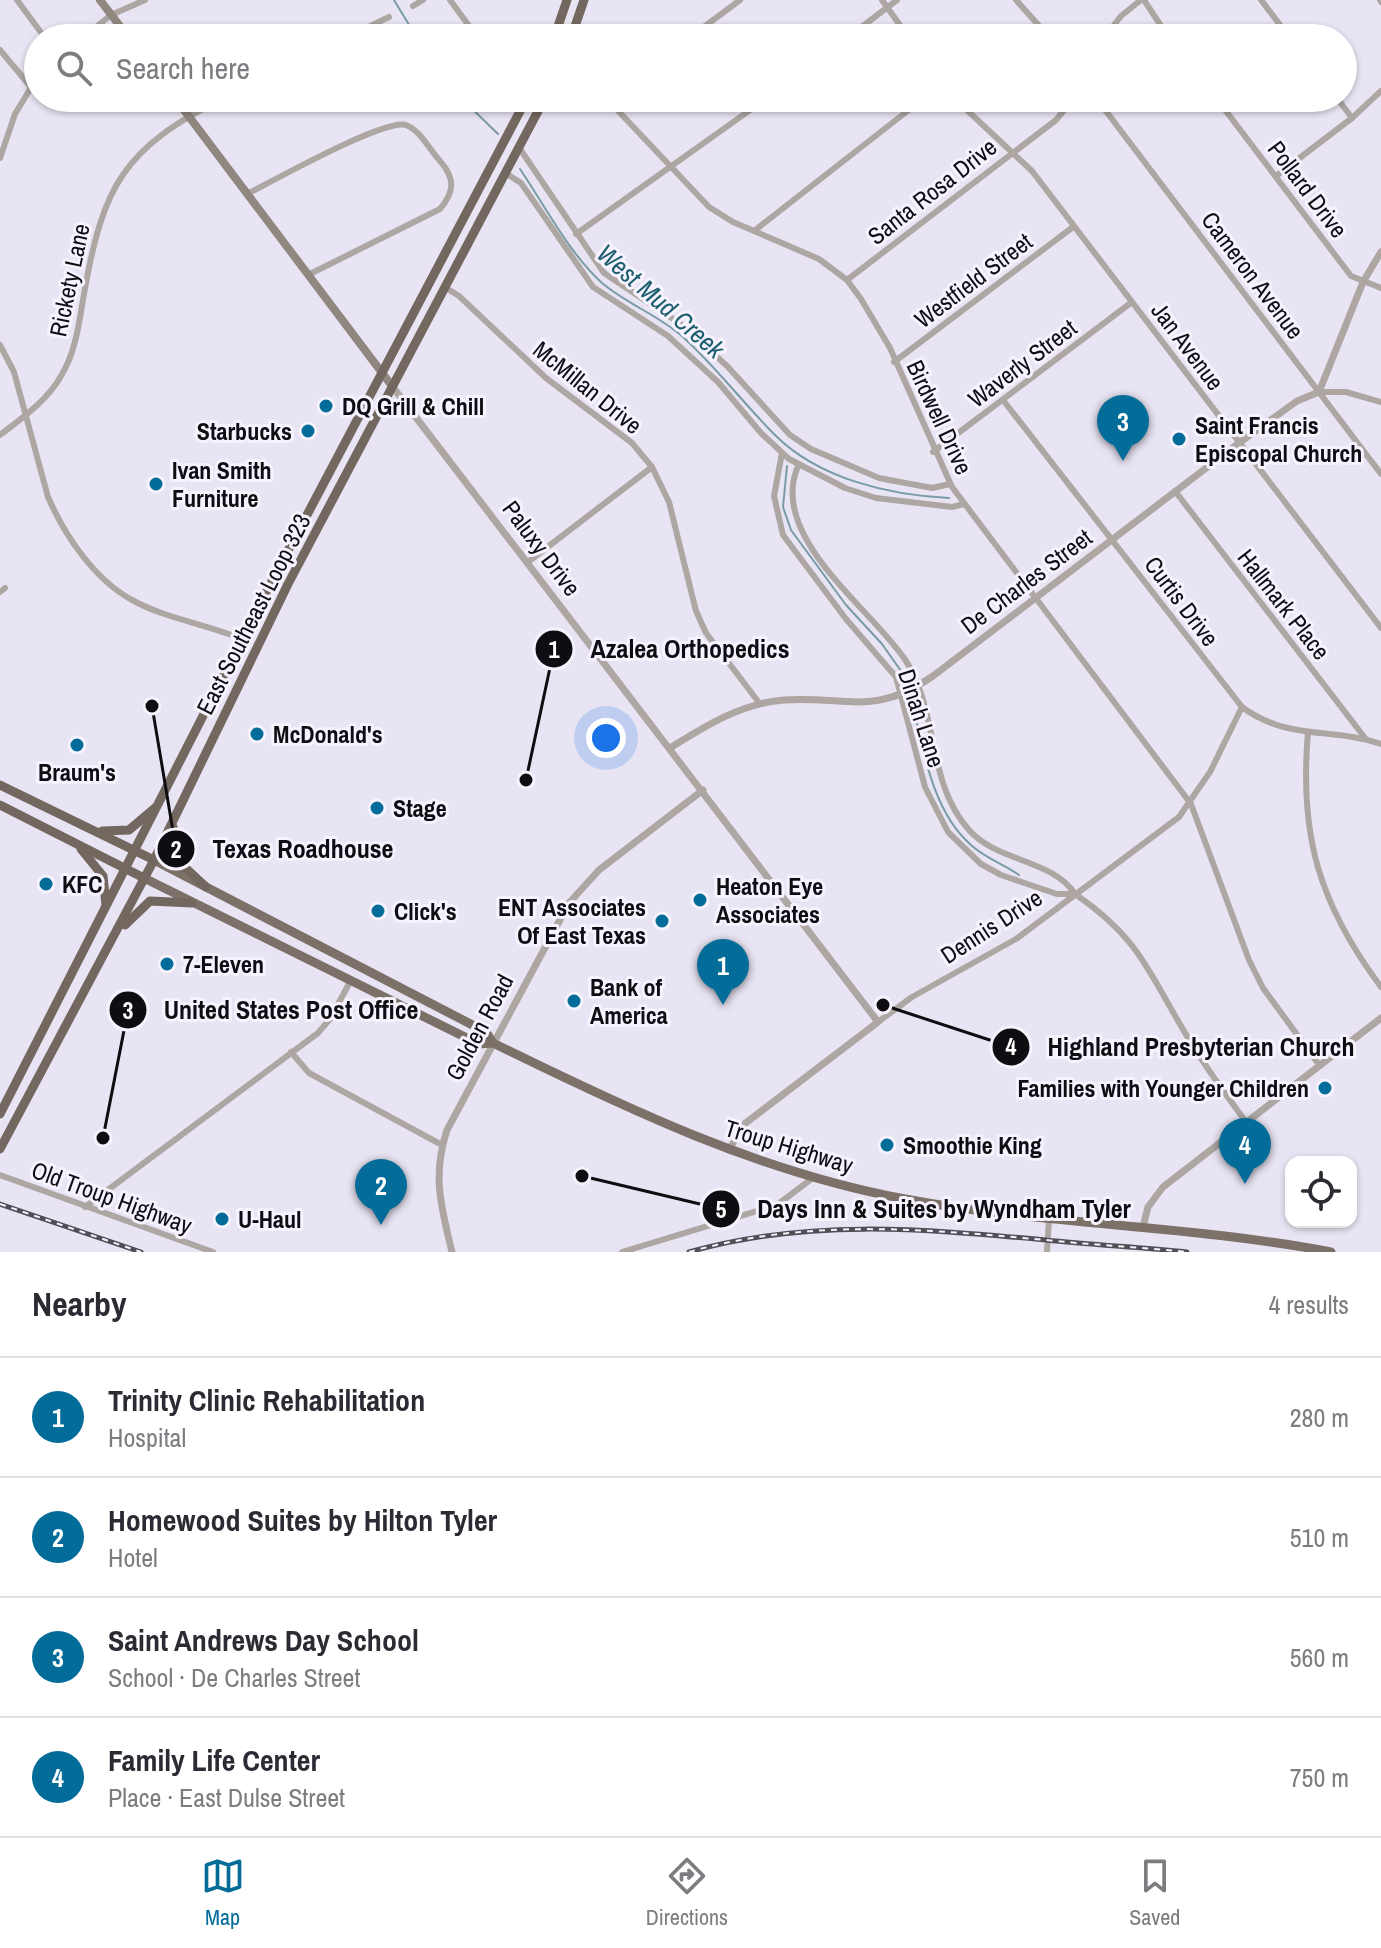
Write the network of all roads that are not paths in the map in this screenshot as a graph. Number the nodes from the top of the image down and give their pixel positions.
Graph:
1 (17, 0) edge
2 (100, 0) edge
3 (145, 0) edge
4 (423, 0) edge
5 (450, 0) edge
6 (567, 0) edge
7 (584, 0) edge
8 (740, 0) edge
9 (882, 0) edge
10 (897, 0) edge
11 (1016, 0) edge
12 (1142, 0) edge
13 (1261, 0) edge
14 (413, 6) dead end
15 (887, 8) junction
16 (111, 15) junction
17 (389, 17) dead end
18 (35, 24) edge
19 (100, 24) edge
20 (118, 24) edge
21 (375, 24) edge
22 (468, 24) edge
23 (559, 24) edge
24 (576, 24) edge
25 (708, 24) edge
26 (866, 24) edge
27 (899, 24) edge
28 (1037, 24) edge
29 (1115, 24) edge
30 (1159, 24) edge
31 (1279, 24) edge
32 (0, 50) edge
33 (24, 79) edge
34 (1381, 91) edge
35 (24, 97) edge
36 (185, 112) edge
37 (196, 112) edge
38 (520, 112) edge
39 (538, 112) edge
40 (621, 112) edge
41 (748, 112) edge
42 (906, 112) edge
43 (969, 112) edge
44 (1063, 112) edge
45 (1107, 112) edge
46 (1227, 112) edge
47 (1348, 112) edge
48 (188, 116) junction
49 (1352, 118) junction
50 (520, 149) junction
51 (1013, 152) junction
52 (0, 158) edge
53 (673, 168) junction
54 (507, 174) junction
55 (1276, 176) junction
56 (247, 194) junction
57 (1073, 227) junction
58 (753, 231) junction
59 (576, 234) junction
60 (1381, 252) edge
61 (308, 275) junction
62 (847, 280) junction
63 (1363, 282) junction
64 (446, 288) junction
65 (1381, 288) edge
66 (1132, 302) junction
67 (0, 345) edge
68 (894, 362) junction
69 (383, 375) junction
70 (392, 386) junction
71 (1319, 392) junction
72 (1003, 400) junction
73 (1381, 402) edge
74 (26, 414) junction
75 (0, 435) edge
76 (1239, 443) junction
77 (933, 452) junction
78 (782, 453) junction
79 (799, 464) junction
80 (652, 467) junction
81 (1381, 474) edge
82 (950, 484) junction
83 (1175, 491) junction
84 (964, 504) junction
85 (1113, 540) junction
86 (528, 562) junction
87 (1038, 596) junction
88 (1381, 628) edge
89 (242, 639) junction
90 (918, 686) junction
91 (901, 695) junction
92 (760, 704) junction
93 (1242, 707) junction
94 (1308, 732) junction
95 (1365, 738) junction
96 (1381, 744) edge
97 (670, 748) junction
98 (0, 785) edge
99 (703, 790) junction
100 (160, 803) junction
101 (1191, 804) junction
102 (0, 805) edge
103 (174, 819) junction
104 (91, 829) junction
105 (76, 843) junction
106 (136, 851) junction
107 (154, 860) junction
108 (127, 870) junction
109 (144, 878) junction
110 (206, 887) junction
111 (1075, 894) junction
112 (192, 903) junction
113 (105, 912) junction
114 (115, 936) junction
115 (351, 980) junction
116 (1381, 987) edge
117 (1381, 1018) edge
118 (878, 1022) junction
119 (493, 1043) junction
120 (291, 1052) junction
121 (1320, 1066) junction
122 (0, 1114) edge
123 (1246, 1122) junction
124 (442, 1145) junction
125 (0, 1149) edge
126 (729, 1150) junction
127 (0, 1175) edge
128 (814, 1177) junction
129 (85, 1207) junction
130 (1049, 1219) junction
131 (1143, 1227) junction
132 (213, 1252) edge
133 (452, 1252) edge
134 (622, 1252) edge
135 (1047, 1252) edge
136 (1331, 1252) edge

1 - 18 street
2 - 16 main road
3 - 16 street
4 - 14 street
5 - 22 street
6 - 23 highway
7 - 24 highway
8 - 25 street
9 - 15 street
10 - 15 street
11 - 28 street
12 - 29 street
12 - 30 street
13 - 31 street
15 - 26 street
15 - 27 street
16 - 19 street
16 - 20 main road
17 - 21 street
32 - 33 street
34 - 49 street
35 - 52 street
36 - 48 main road, Paluxy Drive
37 - 48 street, Rickety Lane
38 - 69 highway, East Southeast Loop 323
39 - 50 highway, East Southeast Loop 323
40 - 53 street, Birdwell Drive
41 - 53 street
42 - 58 street
43 - 51 street, Jan Avenue
44 - 51 street, Santa Rosa Drive
45 - 71 street, Cameron Avenue
46 - 55 street, Pollard Drive
47 - 49 street
48 - 56 main road, Paluxy Drive
48 - 74 street, Rickety Lane
49 - 55 street
50 - 54 highway, East Southeast Loop 323
50 - 59 street
51 - 57 street, Jan Avenue
51 - 62 street, Santa Rosa Drive
53 - 58 street, Birdwell Drive
53 - 59 street
54 - 64 highway, East Southeast Loop 323
54 - 78 street
55 - 63 street, Pollard Drive
56 - 61 main road, Paluxy Drive
56 - 61 street
57 - 66 street, Jan Avenue
57 - 68 street, Westfield Street
58 - 62 street, Birdwell Drive
59 - 82 street
60 - 63 street
61 - 69 main road, Paluxy Drive
62 - 68 street, Birdwell Drive
63 - 65 street, Pollard Drive
63 - 71 street
64 - 70 highway, East Southeast Loop 323
64 - 80 street, McMillan Drive
66 - 72 street, Waverly Street
66 - 76 street, Jan Avenue
67 - 74 street
68 - 77 street, Birdwell Drive
69 - 70 main road, Paluxy Drive
69 - 89 highway, East Southeast Loop 323
70 - 86 street, Paluxy Drive
70 - 103 highway, East Southeast Loop 323
71 - 73 street
71 - 76 street, De Charles Street
71 - 81 street, Cameron Avenue
72 - 77 street, Waverly Street
72 - 85 street, Curtis Drive
74 - 75 street, Rickety Lane
74 - 89 street
76 - 83 street, De Charles Street
76 - 88 street, Jan Avenue
77 - 82 street, Birdwell Drive
78 - 79 street
78 - 91 street, Dinah Lane
79 - 84 street
79 - 90 street, Dinah Lane
80 - 86 street
80 - 92 street, McMillan Drive
82 - 84 street, Birdwell Drive
83 - 85 street, De Charles Street
83 - 95 street, Hallmark Place
84 - 87 street, Birdwell Drive
85 - 87 street, De Charles Street
85 - 93 street, Curtis Drive
86 - 97 street, Paluxy Drive
87 - 90 street, De Charles Street
87 - 101 street, Birdwell Drive
89 - 100 highway, East Southeast Loop 323
90 - 91 street, De Charles Street
90 - 111 street, Dinah Lane
91 - 92 street, De Charles Street
91 - 111 street, Dinah Lane
92 - 97 street, De Charles Street
93 - 94 street, Curtis Drive
93 - 101 street, Dennis Drive
94 - 95 street, Curtis Drive
94 - 116 street
95 - 96 street, Curtis Drive
97 - 99 street, Paluxy Drive
98 - 104 highway, Troup Highway
99 - 118 street, Paluxy Drive
99 - 119 street, Golden Road
100 - 104 highway
100 - 106 highway, East Southeast Loop 323
101 - 111 street, Dennis Drive
101 - 121 street, Birdwell Drive
102 - 105 highway, Troup Highway
103 - 107 highway, East Southeast Loop 323
103 - 110 highway
104 - 106 highway, Troup Highway
105 - 108 highway, Troup Highway
105 - 113 highway
106 - 107 highway, Troup Highway
106 - 108 highway, East Southeast Loop 323
107 - 109 highway, East Southeast Loop 323
107 - 110 main road, Troup Highway
108 - 109 highway, Troup Highway
108 - 113 highway, East Southeast Loop 323
109 - 112 main road, Troup Highway
109 - 114 highway, East Southeast Loop 323
110 - 119 main road, Troup Highway
111 - 118 street, Dennis Drive
111 - 123 street, Dinah Lane
112 - 114 highway
112 - 115 main road, Troup Highway
113 - 122 highway, East Southeast Loop 323
114 - 125 highway, East Southeast Loop 323
115 - 119 main road, Troup Highway
115 - 120 street
117 - 121 street
118 - 126 street, Dennis Drive
119 - 124 street, Golden Road
119 - 126 main road, Troup Highway
120 - 124 street
120 - 129 street
121 - 123 street
123 - 131 street
124 - 133 street, Golden Road
126 - 128 main road, Troup Highway
127 - 129 street, Old Troup Highway
128 - 130 main road, Troup Highway
128 - 134 street
129 - 132 street, Old Troup Highway
130 - 131 main road, Troup Highway
130 - 135 street
131 - 136 main road, Troup Highway

